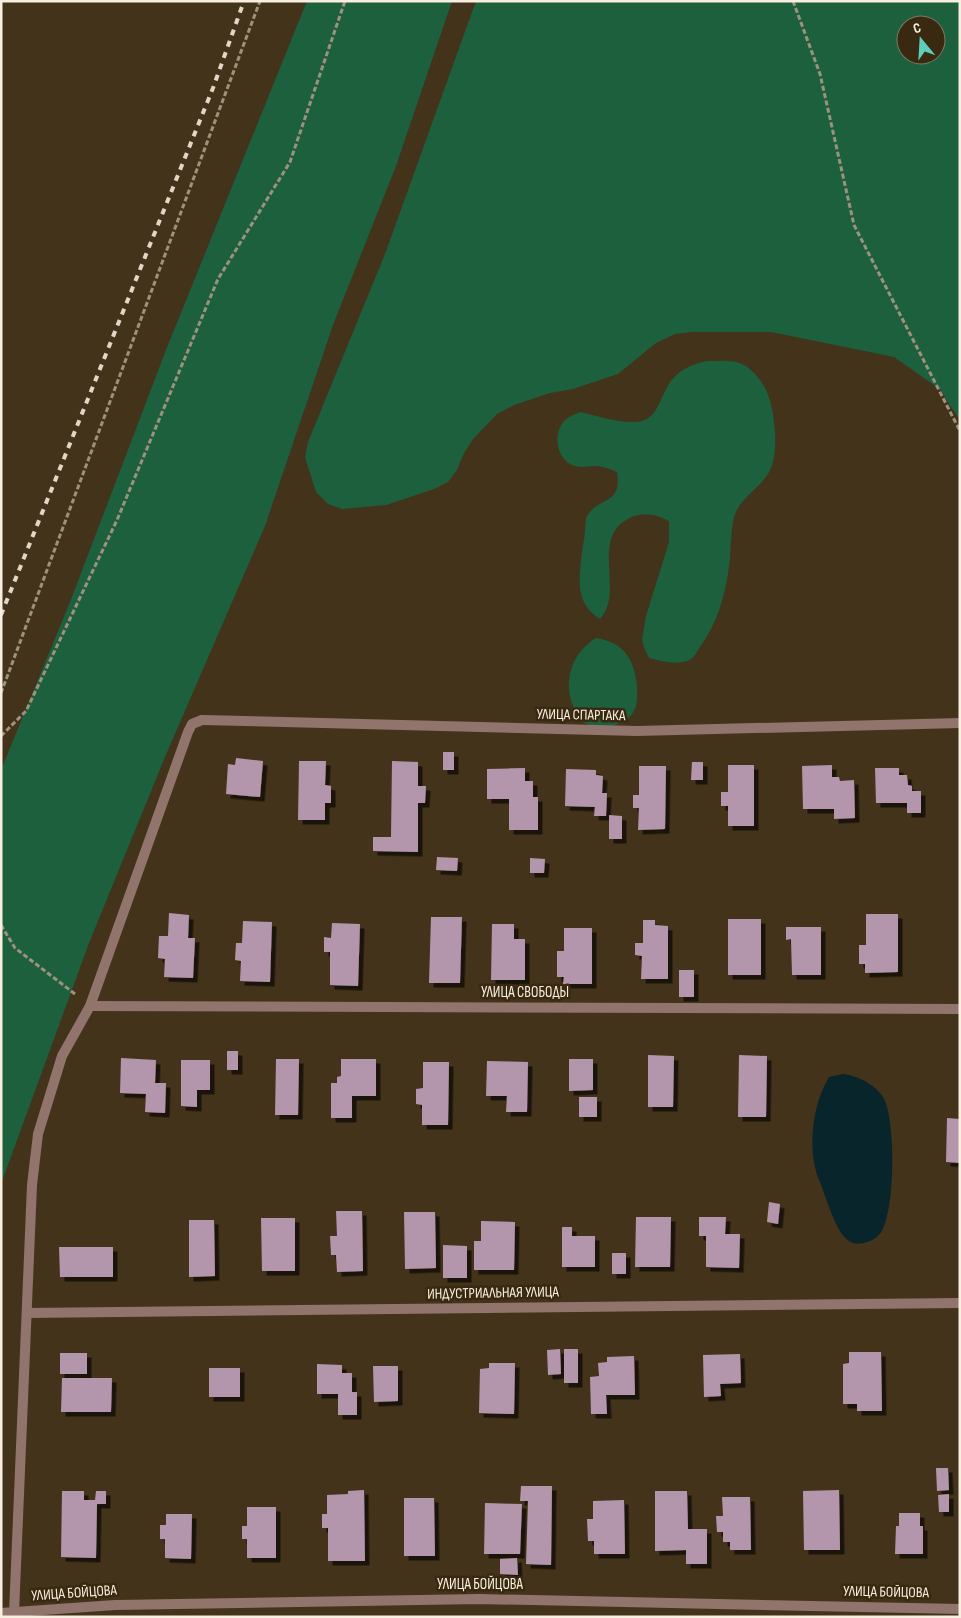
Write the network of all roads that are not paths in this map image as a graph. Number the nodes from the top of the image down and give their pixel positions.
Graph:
1 (960, 723) edge
2 (90, 1006) junction
3 (960, 1009) edge
4 (960, 1303) edge
5 (27, 1313) junction
6 (960, 1609) edge
7 (1, 1613) edge
8 (14, 1615) edge

1 - 2 street, УЛИЦА СПАРТАКА
2 - 3 street, УЛИЦА СВОБОДЫ
2 - 5 street
4 - 5 street, ИНДУСТРИАЛЬНАЯ УЛИЦА
5 - 8 street
6 - 8 street, УЛИЦА БОЙЦОВА
7 - 8 street, УЛИЦА БОЙЦОВА

